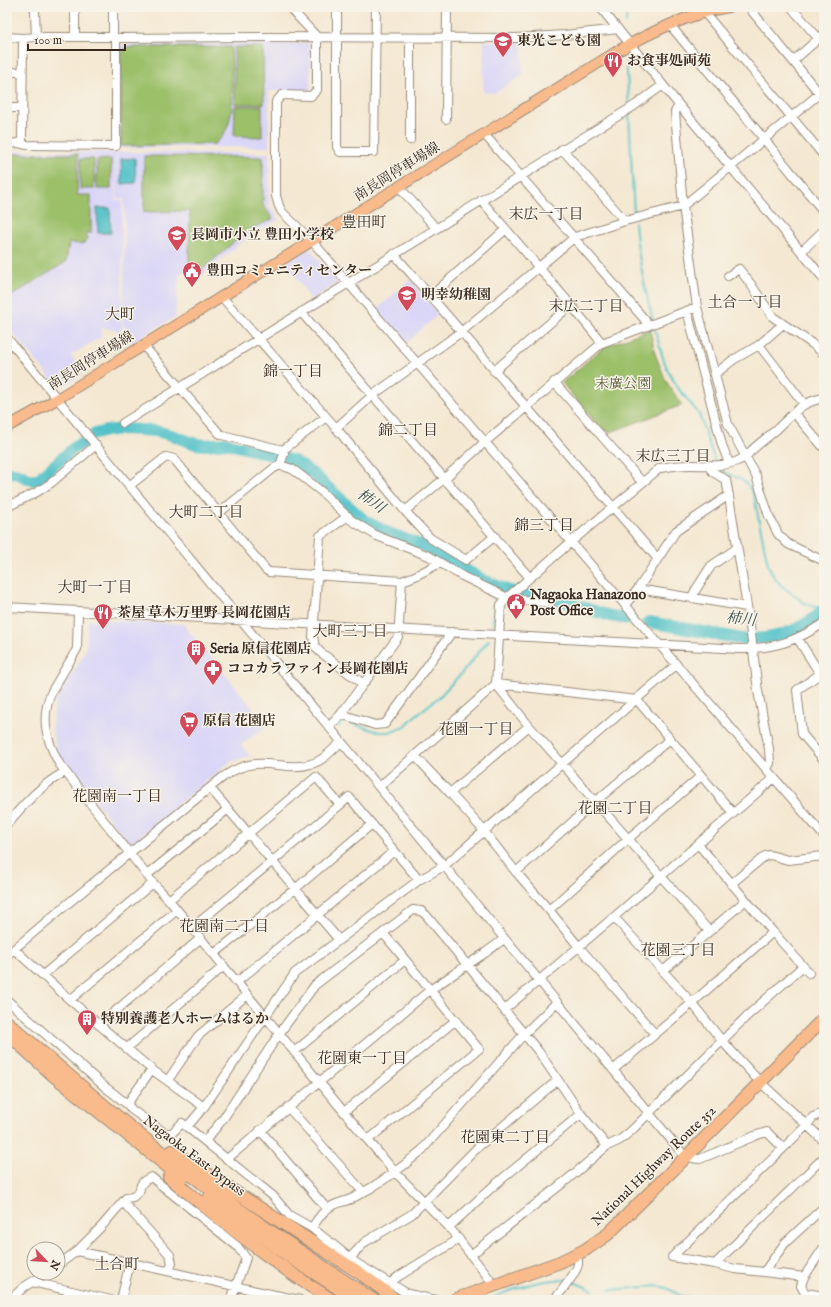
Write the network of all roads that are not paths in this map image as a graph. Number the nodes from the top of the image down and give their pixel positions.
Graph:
1 (34, 7) edge
2 (75, 7) edge
3 (113, 7) edge
4 (289, 7) edge
5 (298, 7) edge
6 (337, 7) edge
7 (376, 7) edge
8 (447, 7) edge
9 (600, 7) edge
10 (728, 7) edge
11 (751, 7) edge
12 (791, 7) edge
13 (704, 12) junction
14 (298, 16) junction
15 (670, 25) junction
16 (618, 29) junction
17 (821, 36) edge
18 (7, 37) edge
19 (36, 37) junction
20 (75, 37) junction
21 (317, 37) junction
22 (338, 37) junction
23 (22, 38) junction
24 (115, 38) junction
25 (375, 38) junction
26 (410, 38) junction
27 (447, 38) junction
28 (630, 44) junction
29 (793, 61) junction
30 (7, 72) edge
31 (22, 72) junction
32 (663, 85) junction
33 (823, 94) edge
34 (679, 105) junction
35 (7, 108) edge
36 (22, 108) junction
37 (791, 117) junction
38 (446, 119) dead end
39 (484, 134) junction
40 (764, 139) junction
41 (410, 140) dead end
42 (20, 143) junction
43 (7, 144) edge
44 (562, 149) junction
45 (824, 156) edge
46 (731, 166) junction
47 (521, 176) junction
48 (400, 187) junction
49 (481, 200) junction
50 (683, 206) junction
51 (824, 212) edge
52 (631, 220) junction
53 (436, 228) junction
54 (506, 229) junction
55 (824, 230) edge
56 (575, 237) junction
57 (312, 241) junction
58 (802, 251) junction
59 (394, 254) junction
60 (538, 267) junction
61 (728, 276) dead end
62 (824, 279) edge
63 (347, 283) junction
64 (431, 296) junction
65 (222, 297) junction
66 (571, 305) junction
67 (697, 308) junction
68 (687, 310) junction
69 (301, 312) junction
70 (782, 324) junction
71 (648, 326) junction
72 (461, 332) junction
73 (7, 338) edge
74 (257, 338) junction
75 (602, 343) junction
76 (143, 345) junction
77 (760, 345) junction
78 (824, 354) edge
79 (417, 364) junction
80 (494, 370) junction
81 (715, 374) junction
82 (554, 382) junction
83 (179, 387) junction
84 (373, 395) junction
85 (824, 398) edge
86 (57, 399) junction
87 (804, 404) junction
88 (526, 407) junction
89 (794, 413) junction
90 (326, 417) junction
91 (123, 423) dead end
92 (7, 427) edge
93 (336, 428) junction
94 (485, 442) junction
95 (96, 446) junction
96 (824, 448) edge
97 (283, 452) junction
98 (746, 457) junction
99 (280, 464) junction
100 (727, 464) junction
101 (711, 465) junction
102 (445, 478) junction
103 (642, 482) junction
104 (129, 486) junction
105 (728, 495) junction
106 (7, 507) edge
107 (613, 508) junction
108 (406, 511) junction
109 (219, 513) junction
110 (348, 516) junction
111 (495, 536) junction
112 (571, 542) junction
113 (737, 548) junction
114 (657, 558) junction
115 (824, 561) edge
116 (440, 563) junction
117 (317, 576) junction
118 (530, 578) junction
119 (402, 580) junction
120 (638, 589) junction
121 (509, 596) junction
122 (692, 597) junction
123 (550, 603) dead end
124 (625, 605) junction
125 (7, 607) edge
126 (747, 607) junction
127 (78, 612) junction
128 (241, 621) junction
129 (824, 623) edge
130 (315, 624) junction
131 (399, 629) junction
132 (452, 632) junction
133 (499, 635) junction
134 (798, 638) junction
135 (751, 642) junction
136 (660, 644) junction
137 (676, 665) junction
138 (822, 677) edge
139 (362, 683) junction
140 (496, 684) junction
141 (637, 700) junction
142 (340, 714) junction
143 (529, 726) junction
144 (329, 727) junction
145 (670, 739) junction
146 (341, 742) junction
147 (416, 756) junction
148 (824, 760) edge
149 (563, 764) junction
150 (767, 769) junction
151 (65, 772) junction
152 (701, 776) junction
153 (774, 778) junction
154 (379, 787) junction
155 (210, 788) junction
156 (450, 792) junction
157 (596, 802) junction
158 (340, 805) junction
159 (228, 809) junction
160 (733, 814) junction
161 (7, 824) edge
162 (372, 824) junction
163 (484, 831) junction
164 (248, 834) junction
165 (824, 836) edge
166 (628, 838) junction
167 (698, 844) junction
168 (394, 851) junction
169 (129, 853) junction
170 (824, 856) edge
171 (272, 861) junction
172 (444, 866) junction
173 (516, 872) junction
174 (147, 875) junction
175 (661, 876) junction
176 (419, 880) junction
177 (153, 883) junction
178 (731, 884) junction
179 (295, 889) junction
180 (169, 900) junction
181 (746, 900) junction
182 (177, 910) junction
183 (549, 910) junction
184 (318, 916) junction
185 (614, 917) junction
186 (192, 928) junction
187 (709, 931) junction
188 (773, 932) junction
189 (383, 933) junction
190 (201, 938) junction
191 (504, 939) junction
192 (339, 940) junction
193 (579, 947) junction
194 (14, 949) junction
195 (214, 954) junction
196 (7, 955) edge
197 (405, 960) junction
198 (467, 965) junction
199 (224, 966) junction
200 (802, 967) junction
201 (663, 971) junction
202 (809, 974) dead end
203 (43, 975) junction
204 (539, 980) junction
205 (237, 982) junction
206 (430, 990) junction
207 (247, 995) junction
208 (7, 1000) edge
209 (70, 1000) junction
210 (557, 1002) junction
211 (692, 1003) junction
212 (504, 1010) junction
213 (265, 1017) junction
214 (824, 1018) edge
215 (456, 1020) junction
216 (7, 1022) edge
217 (99, 1025) junction
218 (7, 1033) edge
219 (280, 1034) junction
220 (524, 1034) junction
221 (655, 1034) junction
222 (723, 1042) junction
223 (127, 1048) junction
224 (294, 1052) junction
225 (152, 1069) junction
226 (613, 1070) junction
227 (53, 1075) junction
228 (168, 1080) junction
229 (558, 1080) junction
230 (319, 1082) junction
231 (760, 1082) junction
232 (127, 1104) junction
233 (204, 1107) junction
234 (288, 1107) junction
235 (344, 1112) junction
236 (824, 1113) edge
237 (581, 1114) junction
238 (649, 1114) junction
239 (807, 1125) junction
240 (187, 1127) junction
241 (131, 1128) junction
242 (260, 1130) junction
243 (368, 1140) junction
244 (205, 1141) junction
245 (824, 1141) edge
246 (607, 1146) junction
247 (783, 1148) junction
248 (686, 1157) junction
249 (824, 1157) edge
250 (227, 1159) junction
251 (395, 1172) junction
252 (363, 1192) junction
253 (424, 1201) junction
254 (123, 1202) junction
255 (824, 1206) edge
256 (327, 1209) junction
257 (449, 1227) junction
258 (312, 1228) junction
259 (460, 1239) junction
260 (824, 1247) edge
261 (76, 1251) junction
262 (472, 1254) junction
263 (576, 1254) junction
264 (350, 1258) junction
265 (66, 1259) edge
266 (130, 1262) junction
267 (715, 1264) junction
268 (170, 1271) junction
269 (764, 1272) junction
270 (361, 1274) junction
271 (804, 1277) junction
272 (334, 1280) junction
273 (32, 1282) joint
274 (391, 1285) junction
275 (495, 1286) junction
276 (236, 1287) junction
277 (824, 1296) edge
278 (10, 1300) edge
279 (111, 1300) edge
280 (121, 1300) edge
281 (230, 1300) edge
282 (300, 1300) edge
283 (332, 1300) edge
284 (356, 1300) edge
285 (373, 1300) edge
286 (395, 1300) edge
287 (404, 1300) edge
288 (436, 1300) edge
289 (454, 1300) edge
290 (554, 1300) edge

1 - 19 street
2 - 20 street
3 - 24 street
4 - 14 street
5 - 14 street
6 - 22 street
7 - 25 street
8 - 27 street
9 - 16 street
10 - 13 main road, 南長岡停車場線
11 - 29 street
12 - 17 street
13 - 15 main road, 南長岡停車場線
13 - 37 street
14 - 21 street
15 - 28 main road, 南長岡停車場線
15 - 40 street
16 - 27 street
16 - 28 street
17 - 29 street
18 - 23 street
19 - 20 street
19 - 23 street
20 - 24 street
21 - 22 street
21 - 24 street
21 - 57 street
22 - 25 street
22 - 25 street
23 - 31 street
24 - 42 street
25 - 26 street
26 - 27 street
26 - 41 street
27 - 38 street
28 - 32 street
28 - 39 main road, 南長岡停車場線
29 - 33 street
30 - 31 street
31 - 36 street
32 - 34 street
32 - 44 street
33 - 37 street
34 - 46 street
34 - 50 street
35 - 36 street
36 - 42 street
37 - 40 street
37 - 45 street
39 - 47 street
39 - 48 main road, 南長岡停車場線
40 - 46 street
40 - 51 street
42 - 43 street
44 - 47 street
44 - 52 street
46 - 50 street
46 - 58 street
47 - 49 street
47 - 56 street
48 - 53 street
48 - 57 main road, 南長岡停車場線
49 - 53 street
49 - 54 street
50 - 52 street
50 - 67 street
52 - 56 street
53 - 59 street
54 - 60 street
54 - 64 street
55 - 58 street
56 - 60 street
56 - 71 street
57 - 63 street
57 - 65 main road, 南長岡停車場線
58 - 62 street
59 - 63 street
59 - 64 street
60 - 66 street
60 - 72 street
61 - 70 street
63 - 69 street
63 - 79 street
64 - 72 street
65 - 74 street
65 - 76 main road, 南長岡停車場線
66 - 75 street
66 - 80 street
67 - 68 street
67 - 81 street
68 - 71 street
68 - 100 street
69 - 74 street
69 - 84 street
70 - 77 street
70 - 78 street
71 - 75 street
72 - 79 street
72 - 80 street
73 - 86 street
74 - 83 street
74 - 90 street
75 - 82 street
76 - 83 street
76 - 86 main road, 南長岡停車場線
77 - 81 street
77 - 87 street
79 - 84 street
79 - 94 street
80 - 88 street
81 - 98 street
82 - 88 street
82 - 103 street
83 - 91 street
83 - 97 street
84 - 93 street
84 - 102 street
85 - 87 street
86 - 92 main road, 南長岡停車場線
86 - 95 street
87 - 89 street
88 - 94 street
88 - 107 street
89 - 96 street
89 - 98 street
90 - 93 street
90 - 97 street
93 - 108 street
94 - 102 street
94 - 112 street
95 - 104 street
95 - 106 street
97 - 99 street
98 - 100 street
98 - 115 street
99 - 109 street
99 - 110 street
100 - 101 street
101 - 103 street
101 - 105 street
102 - 108 street
102 - 111 street
103 - 107 street
104 - 109 street
104 - 128 street
105 - 113 street
105 - 114 street
107 - 112 street
107 - 114 street
108 - 111 street
109 - 117 street
110 - 116 street
110 - 117 street
111 - 118 street
112 - 118 street
112 - 124 street
113 - 122 street
113 - 126 street
114 - 120 street
116 - 119 street
116 - 121 street
117 - 119 street
117 - 130 street
118 - 121 street
119 - 131 street
120 - 122 street
120 - 124 street
121 - 123 street
121 - 133 street
122 - 126 street
124 - 136 street
125 - 127 street
126 - 135 street
127 - 128 street
127 - 151 street
128 - 130 street
128 - 144 street
129 - 134 street
130 - 131 street
130 - 139 street
131 - 132 street
131 - 139 street
132 - 133 street
132 - 142 street
133 - 136 street
133 - 140 street
134 - 135 street
134 - 138 street
135 - 136 street
135 - 150 street
136 - 137 street
137 - 141 street
137 - 150 street
138 - 148 street
139 - 142 street
140 - 141 street
140 - 143 street
140 - 147 street
141 - 145 street
141 - 149 street
142 - 144 street
143 - 149 street
143 - 156 street
144 - 146 street
145 - 152 street
145 - 157 street
146 - 154 street
146 - 155 street
147 - 154 street
147 - 156 street
149 - 157 street
149 - 163 street
150 - 153 street
151 - 161 street
151 - 169 street
152 - 160 street
152 - 166 street
153 - 160 street
153 - 165 street
154 - 172 street
155 - 159 street
155 - 169 street
156 - 163 street
157 - 166 street
157 - 173 street
158 - 162 street
158 - 164 street
158 - 171 street
159 - 164 street
159 - 174 street
160 - 167 street
162 - 168 street
162 - 179 street
163 - 172 street
163 - 173 street
164 - 171 street
164 - 180 street
166 - 175 street
166 - 183 street
167 - 175 street
167 - 178 street
168 - 176 street
168 - 184 street
169 - 174 street
169 - 194 street
170 - 178 street
171 - 179 street
171 - 186 street
172 - 176 street
172 - 191 street
173 - 183 street
174 - 177 street
175 - 185 street
175 - 187 street
176 - 192 street
177 - 180 street
177 - 203 street
178 - 181 street
179 - 184 street
179 - 195 street
180 - 182 street
181 - 187 street
181 - 188 street
182 - 186 street
182 - 209 street
183 - 193 street
184 - 192 street
184 - 205 street
185 - 193 street
185 - 201 street
186 - 190 street
187 - 201 street
188 - 200 street
188 - 211 street
189 - 197 street
189 - 198 street
189 - 219 street
190 - 195 street
190 - 217 street
191 - 198 street
191 - 204 street
192 - 213 street
193 - 204 street
193 - 221 street
194 - 196 street
194 - 203 street
195 - 199 street
197 - 206 street
197 - 224 street
198 - 206 street
198 - 212 street
199 - 205 street
199 - 223 street
200 - 202 street
200 - 222 street
201 - 211 street
203 - 209 street
204 - 210 street
204 - 212 street
205 - 207 street
206 - 215 street
206 - 230 street
207 - 213 street
207 - 228 street
208 - 232 street
209 - 217 street
210 - 220 street
210 - 226 street
211 - 221 street
211 - 222 street
212 - 220 street
213 - 219 street
213 - 233 street
214 - 231 highway, National Highway Route 352
215 - 235 street
215 - 243 street
216 - 241 highway, Nagaoka East Bypass
217 - 223 street
218 - 227 highway, Nagaoka East Bypass
219 - 224 street
219 - 244 street
220 - 229 street
220 - 251 street
221 - 226 street
222 - 231 street
222 - 238 street
223 - 225 street
224 - 230 street
225 - 228 street
225 - 232 street
226 - 238 street
227 - 272 highway, Nagaoka East Bypass
227 - 283 highway
228 - 233 street
229 - 237 street
229 - 253 street
230 - 234 street
230 - 235 street
231 - 239 street
231 - 248 highway, National Highway Route 352
232 - 240 street
233 - 240 street
234 - 242 street
234 - 252 street
235 - 243 street
236 - 239 street
237 - 246 street
237 - 257 street
238 - 246 street
238 - 248 street
239 - 245 street
239 - 247 street
240 - 244 street
241 - 270 highway
241 - 272 highway, Nagaoka East Bypass
242 - 250 street
242 - 256 street
243 - 251 street
244 - 250 street
246 - 262 street
247 - 248 street
247 - 267 street
248 - 263 highway, National Highway Route 352
249 - 267 street
250 - 258 street
251 - 252 street
251 - 253 street
252 - 256 street
253 - 257 street
253 - 264 street
254 - 261 street
254 - 268 street
254 - 276 street
255 - 269 street
256 - 258 street
257 - 259 street
258 - 264 street
259 - 262 street
259 - 274 street
260 - 271 street
261 - 265 street
261 - 266 street
262 - 275 street
263 - 275 highway, National Highway Route 352
263 - 290 street
264 - 274 street
266 - 268 street
266 - 280 street
267 - 269 street
268 - 276 street
269 - 271 street
270 - 286 highway
270 - 287 highway
271 - 277 street
272 - 284 highway, Nagaoka East Bypass
272 - 285 highway, Nagaoka East Bypass
273 - 278 street
273 - 279 street
274 - 288 street
275 - 289 highway, National Highway Route 352
276 - 281 street
276 - 282 street

